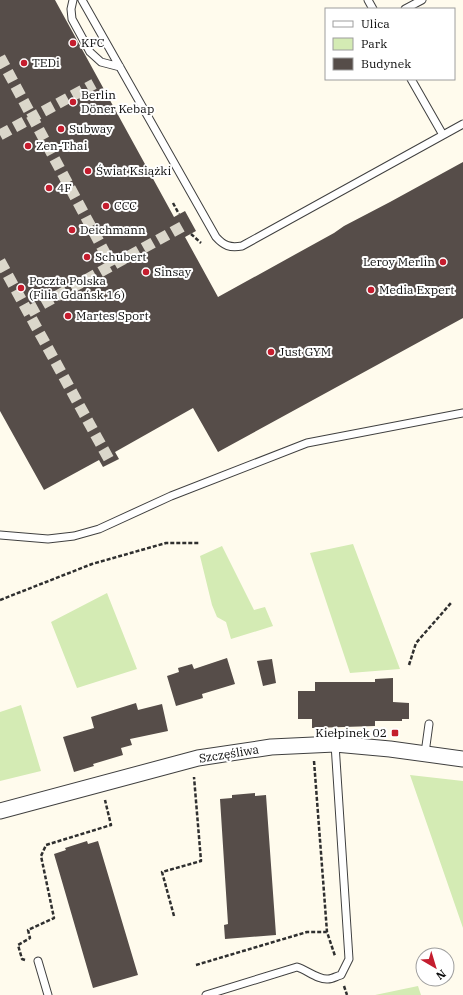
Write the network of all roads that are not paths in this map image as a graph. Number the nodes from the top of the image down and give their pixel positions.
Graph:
1 (73, 0) edge
2 (82, 0) edge
3 (422, 0) edge
4 (407, 8) edge
5 (120, 67) junction
6 (413, 80) edge
7 (463, 124) edge
8 (443, 136) junction
9 (463, 412) edge
10 (0, 535) edge
11 (429, 724) dead end
12 (336, 750) junction
13 (425, 753) junction
14 (463, 759) edge
15 (0, 811) edge
16 (38, 961) road end
17 (48, 995) edge
18 (206, 995) edge

1 - 5 lane
2 - 5 lane
3 - 4 lane
5 - 8 lane
6 - 8 lane
7 - 8 lane
9 - 10 lane
11 - 13 lane
12 - 13 street, Szczęśliwa
12 - 15 street, Szczęśliwa
12 - 18 lane
13 - 14 street, Szczęśliwa
16 - 17 lane

